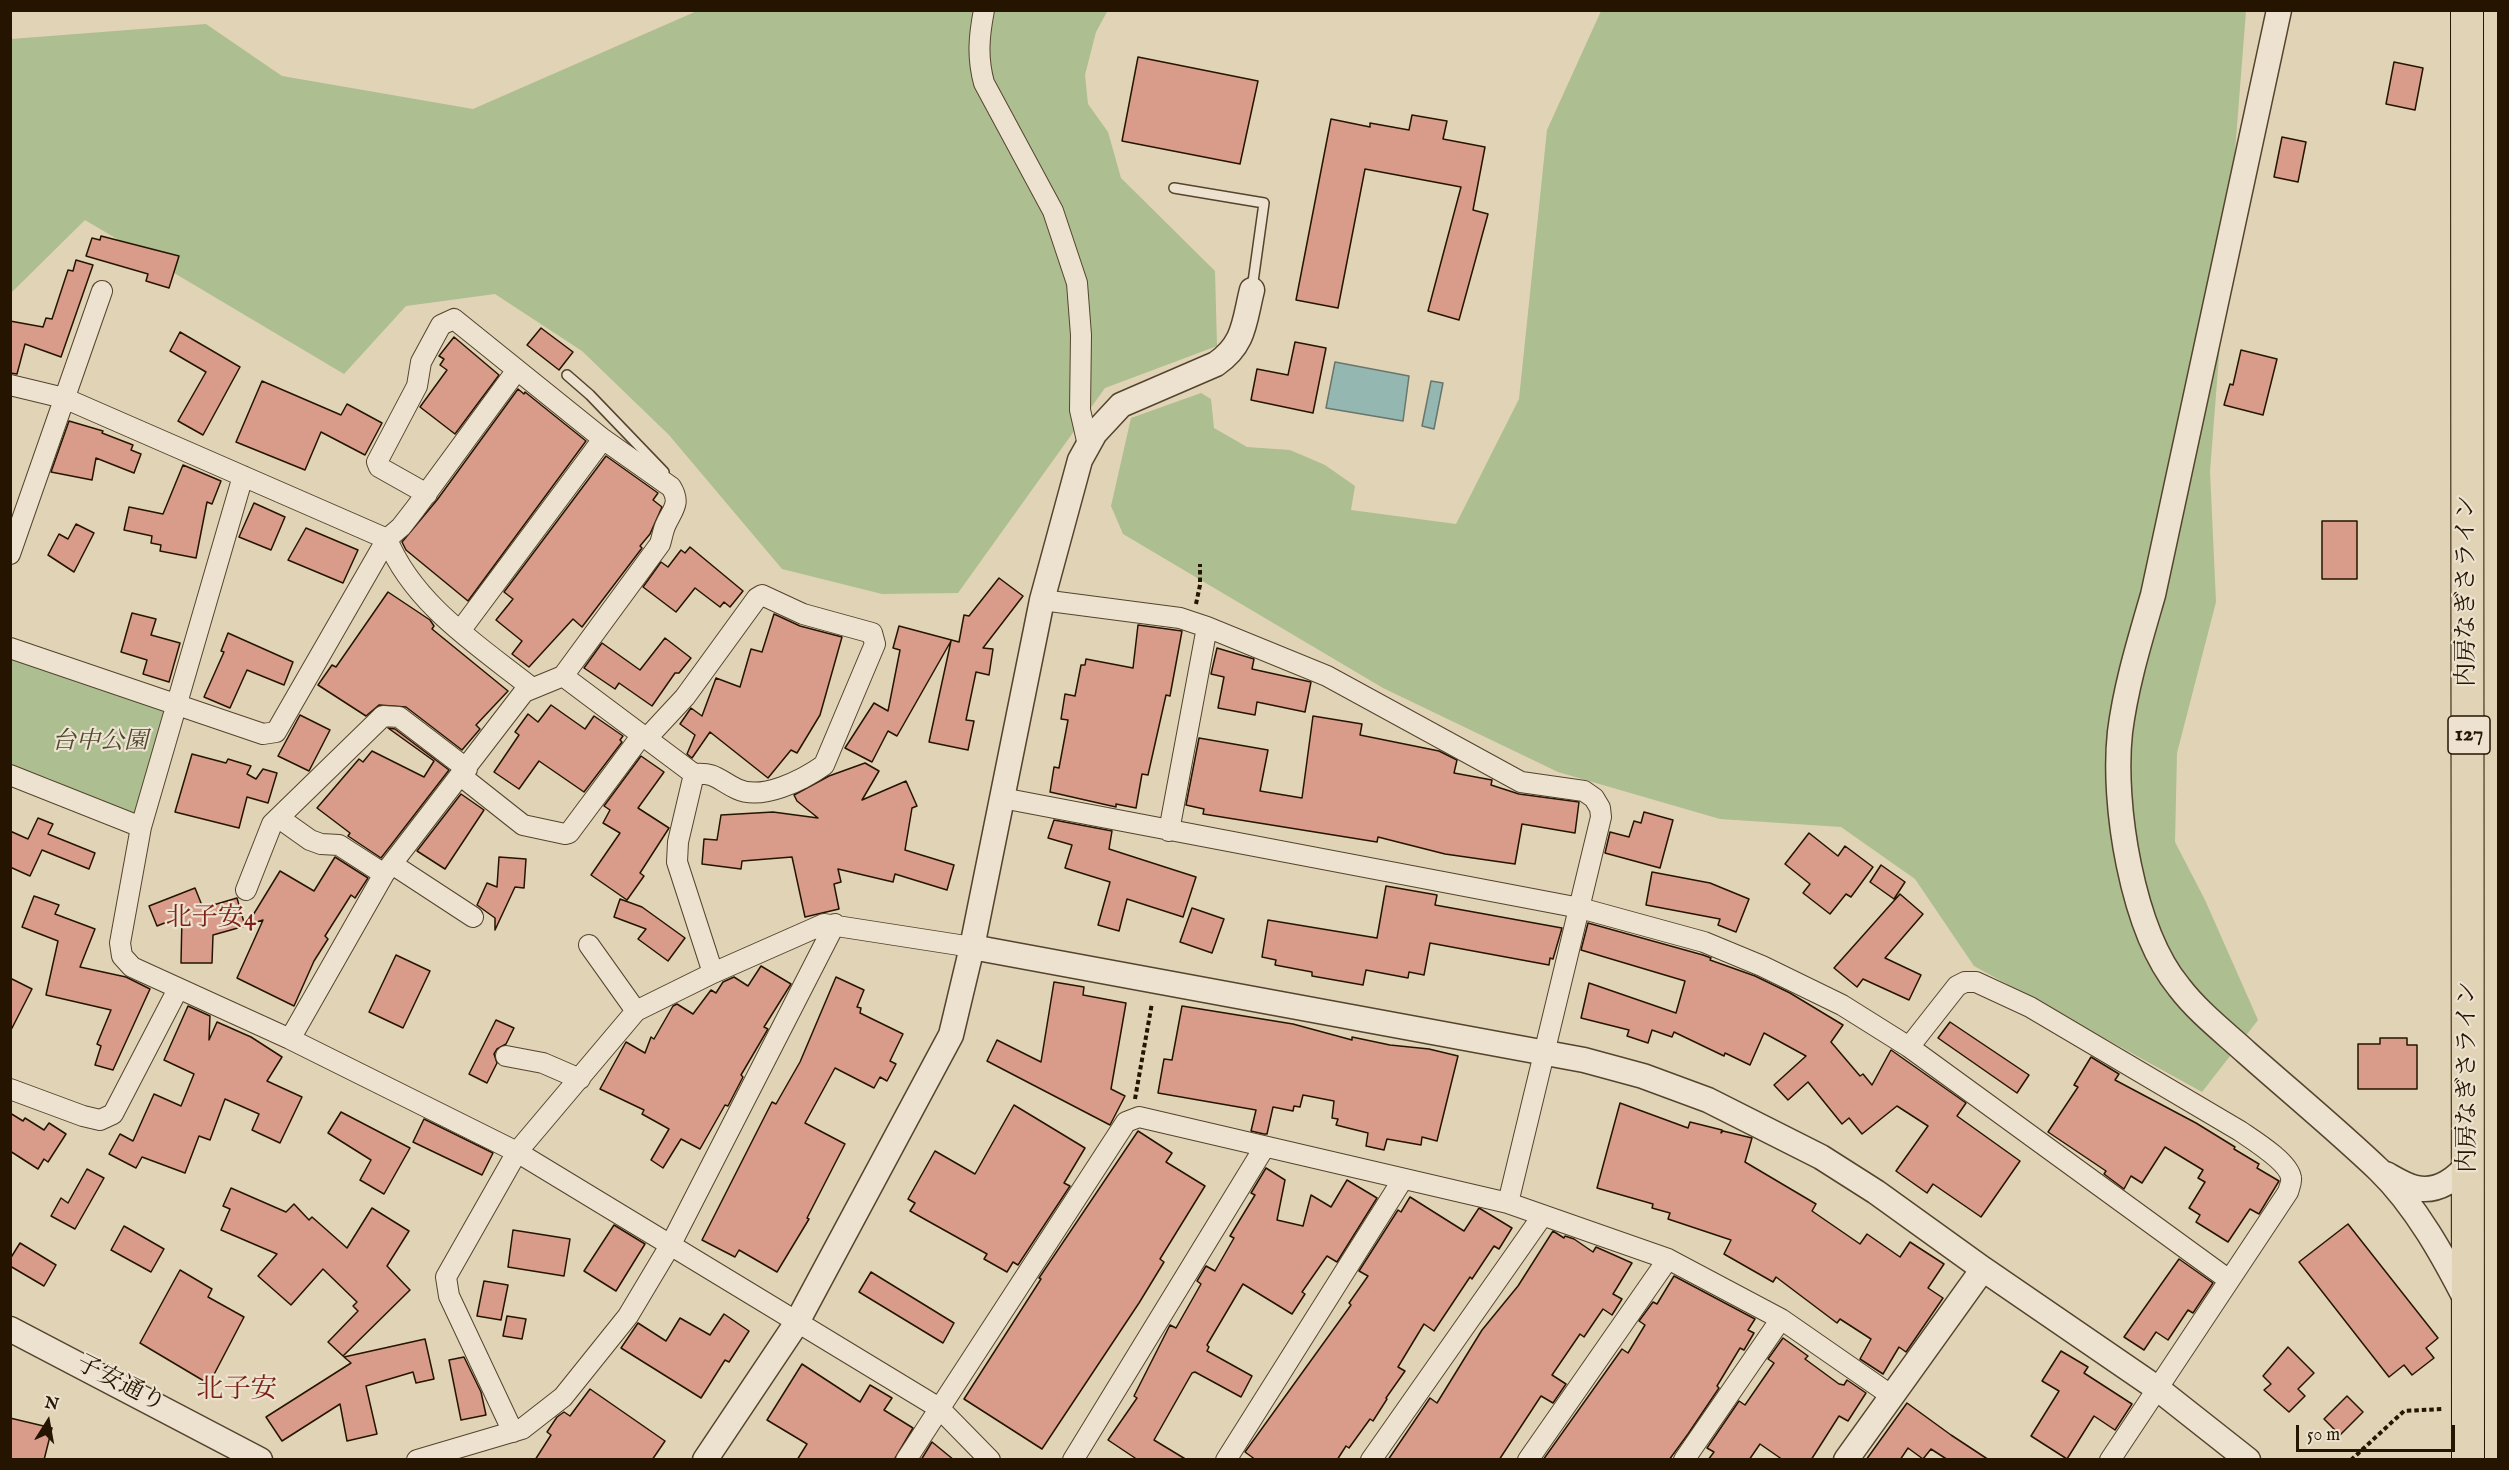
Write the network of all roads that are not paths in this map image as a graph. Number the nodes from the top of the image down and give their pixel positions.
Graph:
1 (984, 10) edge
2 (2279, 10) edge
3 (2467, 10) edge
4 (1174, 188) dead end
5 (1252, 290) joint
6 (102, 291) dead end
7 (517, 370) junction
8 (567, 375) dead end
9 (10, 385) edge
10 (64, 399) junction
11 (603, 439) junction
12 (1088, 445) junction
13 (243, 476) junction
14 (671, 487) junction
15 (427, 494) junction
16 (16, 516) edge
17 (387, 539) junction
18 (10, 554) edge
19 (1042, 600) junction
20 (1199, 625) junction
21 (460, 631) junction
22 (10, 648) edge
23 (563, 676) junction
24 (532, 688) junction
25 (177, 706) junction
26 (644, 737) junction
27 (464, 772) junction
28 (694, 774) junction
29 (10, 775) edge
30 (1002, 798) junction
31 (279, 818) junction
32 (141, 827) junction
33 (1169, 831) junction
34 (388, 869) junction
35 (246, 890) dead end
36 (1580, 908) junction
37 (473, 917) dead end
38 (835, 924) junction
39 (589, 945) dead end
40 (972, 947) junction
41 (712, 973) junction
42 (178, 989) junction
43 (636, 1011) junction
44 (290, 1039) junction
45 (1909, 1047) junction
46 (1544, 1052) junction
47 (506, 1056) dead end
48 (580, 1079) junction
49 (10, 1089) edge
50 (1264, 1148) junction
51 (518, 1152) junction
52 (2469, 1162) junction
53 (2381, 1172) junction
54 (1403, 1179) junction
55 (1508, 1203) junction
56 (1543, 1215) junction
57 (671, 1244) junction
58 (1668, 1259) junction
59 (1983, 1269) junction
60 (2229, 1280) junction
61 (2470, 1306) junction
62 (1781, 1319) junction
63 (796, 1324) junction
64 (10, 1329) edge
65 (2158, 1389) junction
66 (1892, 1396) junction
67 (939, 1408) junction
68 (513, 1432) junction
69 (260, 1460) edge
70 (417, 1460) edge
71 (705, 1460) edge
72 (906, 1460) edge
73 (990, 1460) edge
74 (1073, 1460) edge
75 (1226, 1460) edge
76 (1371, 1460) edge
77 (1528, 1460) edge
78 (1684, 1460) edge
79 (1846, 1460) edge
80 (2110, 1460) edge
81 (2248, 1460) edge
82 (2468, 1460) edge

1 - 12 street
2 - 53 street
3 - 52 highway, 内房なぎさライン / 127
4 - 5 lane
5 - 12 street
6 - 10 street
7 - 11 street
7 - 15 street
7 - 15 street
8 - 14 lane
9 - 10 street
10 - 13 street
10 - 16 street
11 - 14 street
11 - 21 street
12 - 19 street
13 - 17 street
13 - 25 street
14 - 23 street
15 - 17 street
16 - 18 street
17 - 21 street
17 - 25 street
19 - 20 street
19 - 30 street
20 - 33 street
20 - 36 street
21 - 24 street
22 - 25 street
23 - 24 street
23 - 26 street
24 - 27 street
25 - 32 street
26 - 27 street
26 - 28 street
26 - 28 street
27 - 31 street
27 - 34 street
28 - 41 street
29 - 32 street
30 - 33 street
30 - 40 street
31 - 34 street
31 - 35 street
32 - 42 street
33 - 36 street
34 - 37 street
34 - 44 street
36 - 45 street
36 - 46 street
38 - 40 street
38 - 41 street
38 - 57 street
39 - 43 street
40 - 46 street
40 - 63 street
41 - 43 street
42 - 44 street
42 - 49 street
43 - 48 street
44 - 51 street
45 - 60 street
45 - 60 street
46 - 55 street
46 - 59 street
47 - 48 street
48 - 51 street
50 - 54 street
50 - 67 street
50 - 74 street
51 - 57 street
51 - 68 street
52 - 53 street
52 - 61 highway, 内房なぎさライン / 127
53 - 61 street
54 - 55 street
54 - 75 street
55 - 56 street
56 - 58 street
56 - 76 street
57 - 63 street
57 - 68 street
58 - 62 street
58 - 77 street
59 - 65 street
59 - 66 street
60 - 65 street
61 - 82 highway, 内房なぎさライン / 127
62 - 66 street
62 - 78 street
63 - 67 street
63 - 71 street
64 - 69 street, 子安通り
65 - 80 street
65 - 81 street
66 - 79 street
67 - 72 street
67 - 73 street
68 - 70 street

